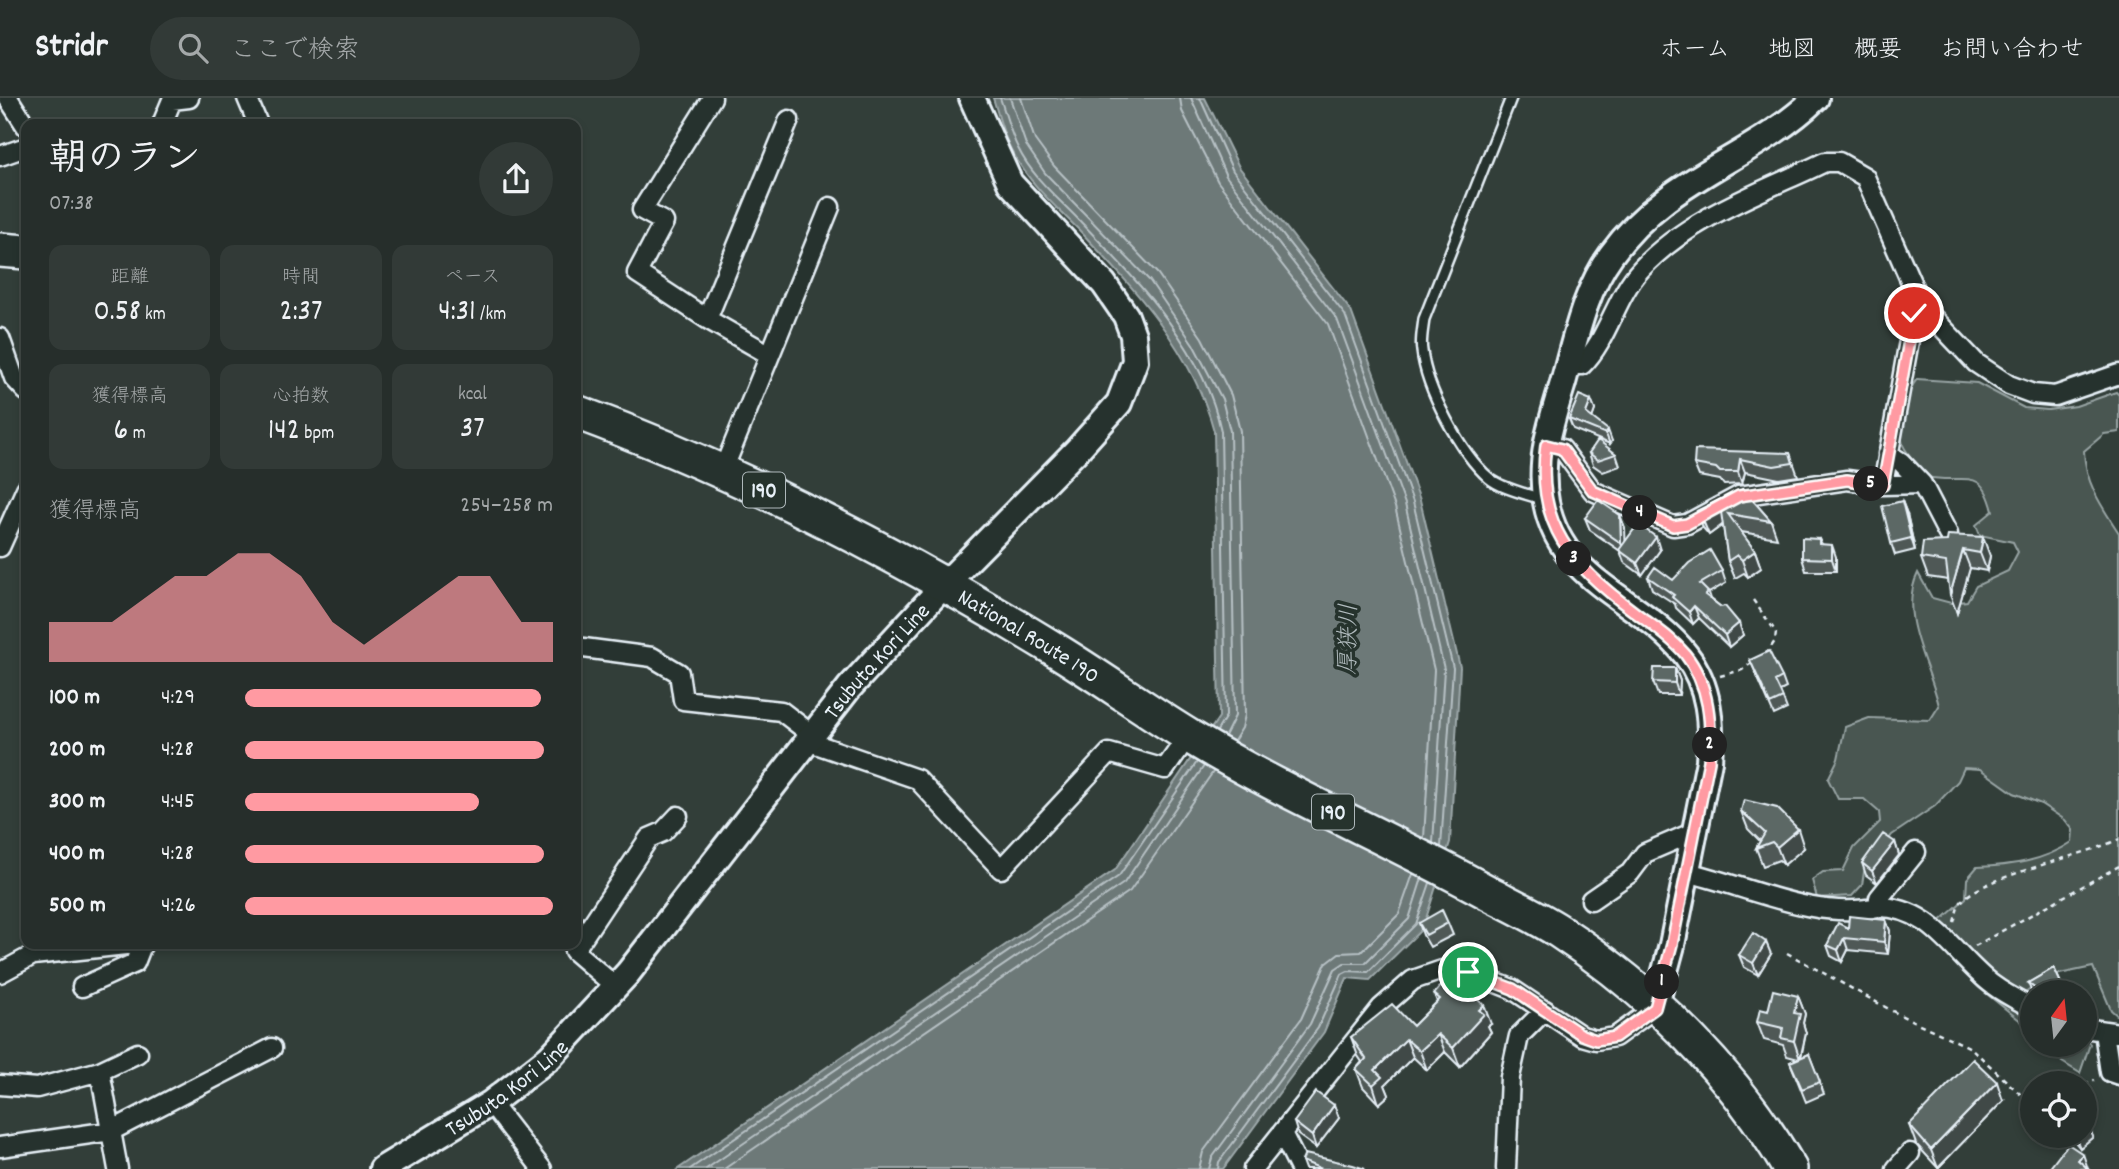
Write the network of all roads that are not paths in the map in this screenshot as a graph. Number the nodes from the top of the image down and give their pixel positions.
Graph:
1 (8, 98) edge
2 (188, 98) edge
3 (247, 98) edge
4 (712, 98) edge
5 (972, 98) edge
6 (1511, 98) edge
7 (1816, 98) edge
8 (22, 119) edge
9 (164, 119) edge
10 (256, 119) edge
11 (789, 120) dead end
12 (21, 148) edge
13 (0, 156) edge
14 (830, 207) dead end
15 (0, 250) edge
16 (21, 251) edge
17 (1922, 305) junction
18 (707, 318) junction
19 (0, 338) edge
20 (770, 355) junction
21 (1568, 365) junction
22 (2119, 373) edge
23 (21, 386) edge
24 (581, 414) edge
25 (1546, 445) junction
26 (1888, 454) junction
27 (723, 470) junction
28 (1922, 484) junction
29 (1883, 485) junction
30 (21, 500) edge
31 (1546, 501) junction
32 (1948, 534) edge
33 (0, 547) edge
34 (944, 585) junction
35 (581, 648) edge
36 (809, 738) junction
37 (1192, 738) junction
38 (678, 816) dead end
39 (1694, 832) junction
40 (1916, 852) dead end
41 (1686, 873) junction
42 (1591, 900) dead end
43 (1878, 906) junction
44 (581, 940) edge
45 (93, 949) edge
46 (141, 949) edge
47 (575, 949) edge
48 (0, 973) edge
49 (82, 987) dead end
50 (616, 987) junction
51 (2020, 1001) edge
52 (1655, 1008) junction
53 (1545, 1010) junction
54 (2111, 1032) edge
55 (272, 1048) dead end
56 (138, 1053) dead end
57 (100, 1070) junction
58 (2119, 1075) edge
59 (0, 1084) edge
60 (491, 1102) junction
61 (111, 1131) junction
62 (1282, 1133) junction
63 (0, 1147) edge
64 (1910, 1153) dead end
65 (118, 1169) edge
66 (382, 1169) edge
67 (542, 1169) edge
68 (1253, 1169) edge
69 (1300, 1169) edge
70 (1506, 1169) edge
71 (1790, 1169) edge
72 (1896, 1169) edge

1 - 8 street
2 - 9 street
3 - 10 street
4 - 18 street
5 - 34 main road, Tsubuta Kori Line
6 - 31 lane
7 - 21 main road
11 - 18 street
12 - 13 street
14 - 20 street
15 - 16 highway
17 - 21 street
17 - 22 street
17 - 26 street
18 - 20 street
19 - 23 street
20 - 27 street
21 - 25 main road
24 - 27 highway, National Route 190 / 190
25 - 29 street
25 - 31 main road
26 - 28 street
26 - 29 street
27 - 34 highway, National Route 190 / 190
28 - 29 street
28 - 32 street
30 - 33 street
31 - 39 main road
34 - 36 main road, Tsubuta Kori Line
34 - 37 highway, National Route 190 / 190
35 - 36 street
36 - 37 street
36 - 50 main road, Tsubuta Kori Line
37 - 52 highway, National Route 190 / 190
38 - 44 street
39 - 41 main road
39 - 42 street
40 - 43 street
41 - 43 street
41 - 52 main road
43 - 51 street
45 - 48 street
46 - 49 street
47 - 50 street
50 - 60 main road, Tsubuta Kori Line
52 - 53 street
52 - 71 highway, 190
53 - 62 street
53 - 70 street
54 - 58 street
55 - 61 street
56 - 57 street
57 - 59 street
57 - 61 street
60 - 66 main road, Tsubuta Kori Line
60 - 67 street
61 - 63 street
61 - 65 street
62 - 68 street
62 - 69 street
64 - 72 street

